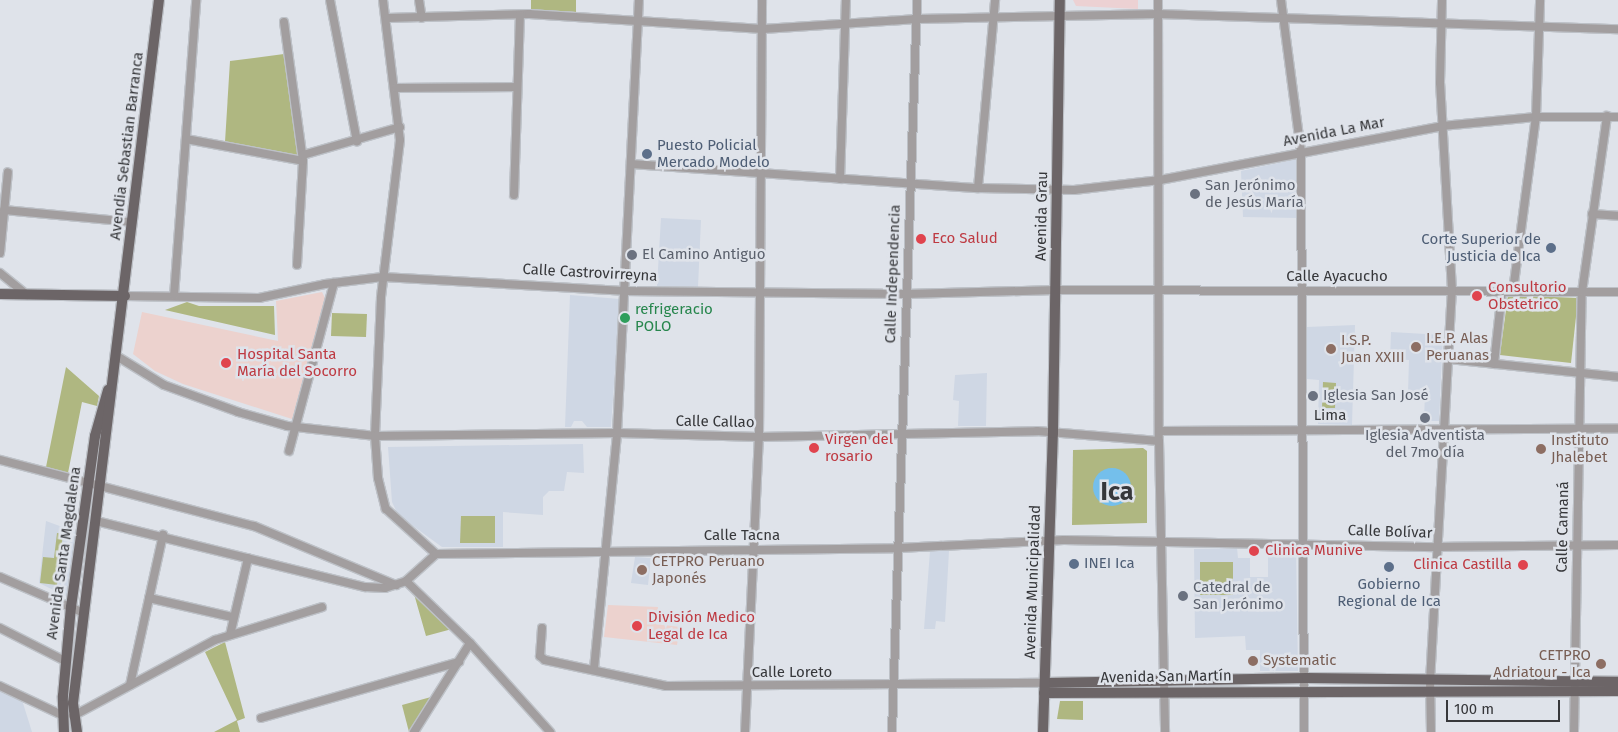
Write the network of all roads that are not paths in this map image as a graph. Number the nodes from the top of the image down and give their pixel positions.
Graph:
1 (159, 0) edge
2 (196, 0) edge
3 (330, 0) edge
4 (383, 0) edge
5 (420, 0) edge
6 (639, 0) edge
7 (762, 0) edge
8 (846, 0) edge
9 (917, 0) edge
10 (995, 0) edge
11 (1060, 0) edge
12 (1158, 0) edge
13 (1281, 0) edge
14 (1442, 0) edge
15 (1540, 0) edge
16 (520, 14) junction
17 (1158, 14) junction
18 (1283, 15) junction
19 (1060, 17) junction
20 (387, 18) junction
21 (422, 18) junction
22 (994, 18) junction
23 (917, 19) junction
24 (284, 22) dead end
25 (639, 22) junction
26 (846, 23) junction
27 (1439, 23) junction
28 (1539, 26) junction
29 (763, 28) junction
30 (1618, 29) edge
31 (517, 87) junction
32 (396, 88) junction
33 (1607, 116) junction
34 (1536, 117) junction
35 (1618, 117) edge
36 (1442, 126) junction
37 (400, 127) junction
38 (186, 139) junction
39 (357, 140) junction
40 (1301, 152) junction
41 (303, 158) junction
42 (631, 164) junction
43 (8, 172) dead end
44 (762, 174) junction
45 (840, 179) junction
46 (1160, 180) junction
47 (909, 183) junction
48 (978, 188) junction
49 (1057, 190) junction
50 (514, 195) dead end
51 (4, 210) junction
52 (1592, 214) junction
53 (1618, 216) edge
54 (132, 222) junction
55 (0, 253) edge
56 (297, 265) dead end
57 (0, 273) edge
58 (383, 278) junction
59 (334, 283) junction
60 (1056, 290) junction
61 (1304, 290) junction
62 (1452, 290) junction
63 (1502, 290) junction
64 (1513, 290) junction
65 (624, 291) junction
66 (1162, 291) junction
67 (762, 292) junction
68 (1582, 292) junction
69 (1618, 292) edge
70 (0, 294) edge
71 (906, 294) junction
72 (27, 295) junction
73 (125, 296) junction
74 (174, 296) junction
75 (115, 355) junction
76 (1448, 359) junction
77 (1494, 364) junction
78 (1580, 370) junction
79 (1618, 377) edge
80 (111, 380) junction
81 (296, 427) junction
82 (1578, 428) junction
83 (1444, 429) junction
84 (1618, 429) edge
85 (1302, 430) junction
86 (1160, 431) junction
87 (617, 433) junction
88 (1053, 433) junction
89 (902, 434) junction
90 (375, 436) junction
91 (760, 437) junction
92 (1159, 441) junction
93 (289, 451) dead end
94 (0, 460) edge
95 (89, 484) junction
96 (100, 488) junction
97 (96, 521) junction
98 (163, 535) junction
99 (1049, 543) junction
100 (1162, 543) junction
101 (1301, 543) junction
102 (1576, 545) junction
103 (1618, 545) edge
104 (1438, 547) junction
105 (899, 548) junction
106 (608, 550) junction
107 (753, 550) junction
108 (436, 554) junction
109 (248, 558) junction
110 (0, 577) edge
111 (406, 581) junction
112 (396, 585) junction
113 (149, 598) junction
114 (71, 607) junction
115 (322, 607) dead end
116 (84, 613) junction
117 (232, 617) junction
118 (0, 628) edge
119 (542, 628) dead end
120 (230, 635) junction
121 (470, 643) junction
122 (65, 661) junction
123 (459, 662) junction
124 (594, 669) junction
125 (1306, 678) junction
126 (1618, 682) edge
127 (130, 685) junction
128 (1576, 685) junction
129 (0, 686) edge
130 (748, 686) junction
131 (894, 687) junction
132 (1166, 687) junction
133 (1044, 688) junction
134 (1430, 688) junction
135 (1306, 690) junction
136 (1618, 691) edge
137 (62, 715) junction
138 (73, 716) junction
139 (261, 718) dead end
140 (64, 732) edge
141 (77, 732) edge
142 (414, 732) edge
143 (550, 732) edge
144 (745, 732) edge
145 (892, 732) edge
146 (1043, 732) edge
147 (1165, 732) edge
148 (1304, 732) edge
149 (1431, 732) edge
150 (1574, 732) edge

1 - 54 main road, Avendia Sebastian Barranca
2 - 38 street
3 - 39 street
4 - 20 street
5 - 21 street
6 - 25 street
7 - 29 street
8 - 26 street
9 - 23 street, Calle Independencia
10 - 22 street
11 - 19 main road, Avenida Grau
12 - 17 street
13 - 18 street
14 - 27 street
15 - 28 street
16 - 21 street
16 - 25 street
16 - 31 street
17 - 18 street
17 - 19 street
17 - 46 street
18 - 27 street
18 - 40 street
19 - 22 street
19 - 49 main road, Avenida Grau
20 - 21 street
20 - 32 street
22 - 23 street
22 - 48 street
23 - 26 street
23 - 47 street, Calle Independencia
24 - 41 street
25 - 29 street
25 - 42 street
26 - 29 street
26 - 45 street
27 - 28 street
27 - 36 street
28 - 30 street
28 - 34 street
29 - 44 street
31 - 32 street
31 - 50 street
32 - 37 street
33 - 34 street, Avenida La Mar
33 - 35 street, Avenida La Mar
33 - 52 street, Calle Camaná
34 - 36 street, Avenida La Mar
34 - 64 street
36 - 40 street, Avenida La Mar
36 - 62 street
37 - 39 street
37 - 58 street
38 - 41 street
38 - 74 street
39 - 41 street
40 - 46 street, Avenida La Mar
40 - 61 street
41 - 56 street
42 - 44 street, Avenida La Mar
42 - 65 street
43 - 51 street
44 - 45 street, Avenida La Mar
44 - 67 street
45 - 47 street, Avenida La Mar
46 - 49 street, Avenida La Mar
46 - 66 street
47 - 48 street, Avenida La Mar
47 - 71 street, Calle Independencia
48 - 49 street, Avenida La Mar
49 - 60 main road, Avenida Grau
51 - 54 street
51 - 55 street
52 - 53 street
52 - 68 street, Calle Camaná
54 - 73 main road, Avendia Sebastian Barranca
57 - 72 street
58 - 59 street, Calle Castrovirreyna
58 - 65 street, Calle Castrovirreyna
58 - 90 street
59 - 74 street, Calle Castrovirreyna
59 - 81 street
60 - 66 street, Calle Ayacucho
60 - 71 street, Calle Castrovirreyna
60 - 88 main road, Avenida Grau
61 - 62 street, Calle Ayacucho
61 - 66 street, Calle Ayacucho
61 - 85 street
62 - 63 street, Calle Ayacucho
62 - 76 street
63 - 64 street, Calle Ayacucho
63 - 77 street
64 - 68 street, Calle Ayacucho
65 - 67 street, Calle Castrovirreyna
65 - 87 street
66 - 86 street
67 - 71 street, Calle Castrovirreyna
67 - 91 street
68 - 69 street, Calle Ayacucho
68 - 78 street, Calle Camaná
70 - 72 main road
71 - 89 street, Calle Independencia
72 - 73 main road
73 - 74 street, Calle Castrovirreyna
73 - 75 main road, Avenida Santa Magdalena
75 - 80 main road, Avenida Santa Magdalena
75 - 81 street, Calle Callao
76 - 77 street
76 - 83 street
77 - 78 street
78 - 79 street
78 - 82 street, Calle Camaná
80 - 95 main road, Avenida Santa Magdalena
80 - 96 main road, Avenida Santa Magdalena
81 - 90 street, Calle Callao
81 - 93 street
82 - 83 street, Lima
82 - 84 street, Lima
82 - 102 street, Calle Camaná
83 - 85 street, Lima
83 - 104 street
85 - 86 street, Lima
85 - 101 street
86 - 92 street
87 - 90 street, Calle Callao
87 - 91 street, Calle Callao
87 - 106 street
88 - 89 street, Calle Callao
88 - 92 street
88 - 99 main road, Avenida Municipalidad
89 - 91 street, Calle Callao
89 - 105 street, Calle Independencia
90 - 108 street
91 - 107 street
92 - 100 street
94 - 95 street
95 - 96 street
95 - 114 main road, Avenida Santa Magdalena
96 - 97 main road, Avenida Santa Magdalena
96 - 112 street
97 - 98 street
97 - 116 main road, Avenida Santa Magdalena
98 - 109 street
98 - 113 street
99 - 100 street, Calle Bolívar
99 - 105 street, Calle Tacna
99 - 133 main road, Avenida Municipalidad
100 - 101 street, Calle Bolívar
100 - 132 street
101 - 104 street, Calle Bolívar
101 - 125 street
102 - 103 street, Calle Bolívar
102 - 104 street, Calle Bolívar
102 - 128 street, Calle Camaná
104 - 134 street
105 - 107 street, Calle Tacna
105 - 131 street, Calle Independencia
106 - 107 street, Calle Tacna
106 - 108 street, Calle Tacna
106 - 124 street
107 - 130 street
108 - 111 street
109 - 112 street
109 - 117 street
110 - 114 street
111 - 112 street
111 - 121 street
113 - 117 street
113 - 127 street
114 - 116 street
114 - 122 main road, Avenida Santa Magdalena
115 - 120 street
116 - 138 main road, Avenida Santa Magdalena
117 - 120 street
118 - 122 street
119 - 124 street, Calle Loreto
120 - 127 street
121 - 123 street
121 - 143 street
122 - 137 main road, Avenida Santa Magdalena
123 - 139 street
123 - 142 street
124 - 130 street, Calle Loreto
125 - 132 main road, Avenida San Martín
125 - 134 main road, Avenida San Martín
125 - 135 street
126 - 128 main road, Avenida San Martín
127 - 138 street
128 - 134 main road, Avenida San Martín
128 - 136 main road, Avenida San Martín
128 - 150 street, Calle Camaná
129 - 137 street
130 - 131 street, Calle Loreto
130 - 144 street
131 - 133 street, Calle Loreto
131 - 145 street, Calle Independencia
132 - 133 main road, Avenida San Martín
132 - 135 main road, Avenida San Martín
132 - 147 street
133 - 146 main road, Avenida Municipalidad
134 - 135 main road, Avenida San Martín
134 - 149 street
135 - 148 street
137 - 140 main road, Avenida Santa Magdalena
138 - 141 main road, Avenida Santa Magdalena

